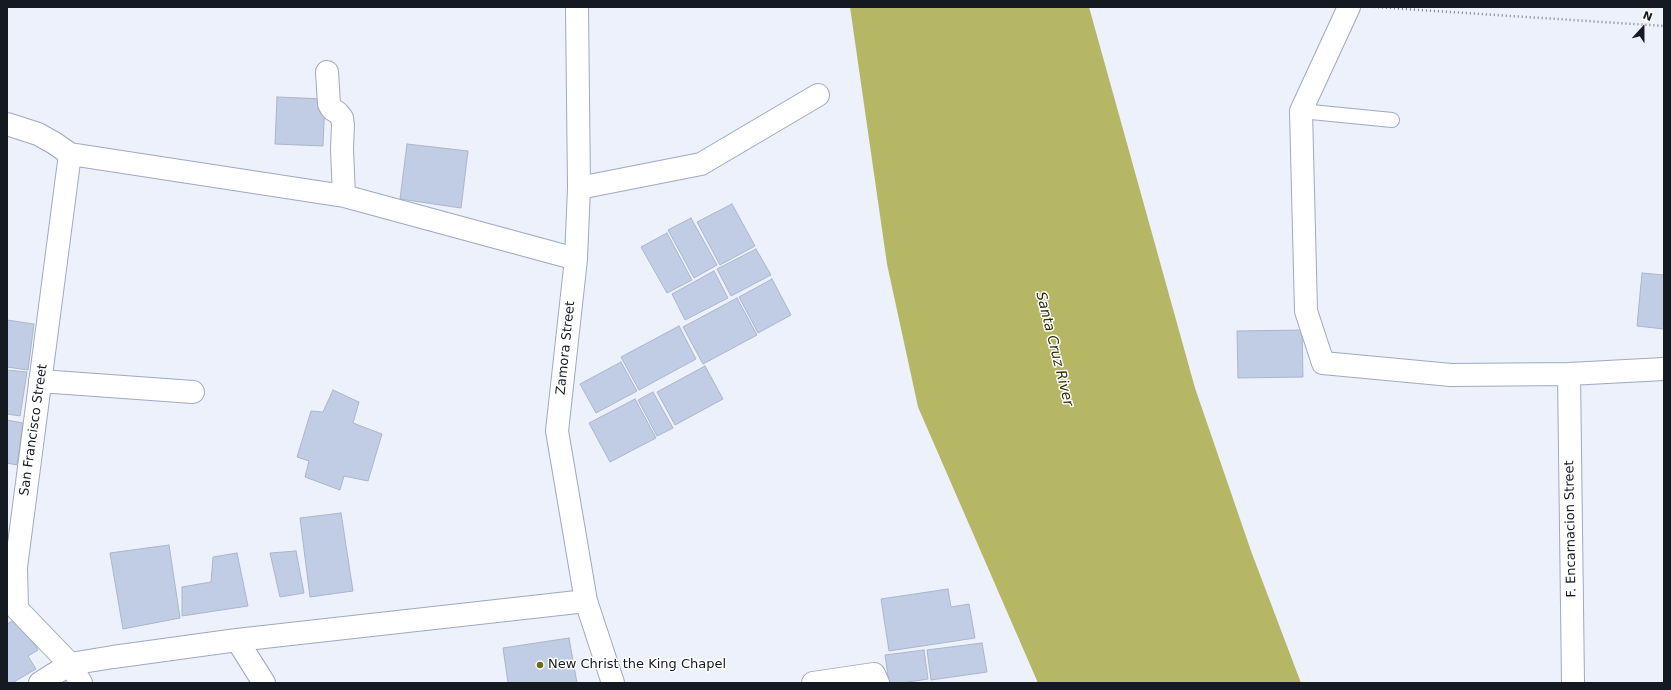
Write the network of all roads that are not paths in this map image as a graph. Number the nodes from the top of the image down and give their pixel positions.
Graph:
1 (577, 7) edge
2 (1349, 7) edge
3 (327, 72) dead end
4 (818, 95) dead end
5 (1301, 111) junction
6 (1392, 120) dead end
7 (7, 124) edge
8 (70, 154) junction
9 (579, 188) junction
10 (344, 196) junction
11 (576, 258) junction
12 (1664, 368) edge
13 (1569, 374) junction
14 (40, 381) junction
15 (193, 392) dead end
16 (586, 601) junction
17 (238, 640) junction
18 (70, 664) junction
19 (40, 683) edge
20 (81, 683) edge
21 (264, 683) edge
22 (613, 683) edge
23 (813, 683) edge
24 (878, 683) edge
25 (1573, 683) edge

1 - 9 street, Zamora Street
2 - 5 street
3 - 10 street
4 - 9 street
5 - 6 lane
5 - 13 street
7 - 8 street
8 - 10 street
8 - 14 street, San Francisco Street
9 - 11 street, Zamora Street
10 - 11 street
11 - 16 street, Zamora Street
12 - 13 street
13 - 25 street, F. Encarnacion Street
14 - 15 street
14 - 18 street, San Francisco Street
16 - 17 street
16 - 22 street, Zamora Street
17 - 18 street
17 - 21 street
18 - 19 street
18 - 20 street, San Francisco Street
23 - 24 street

